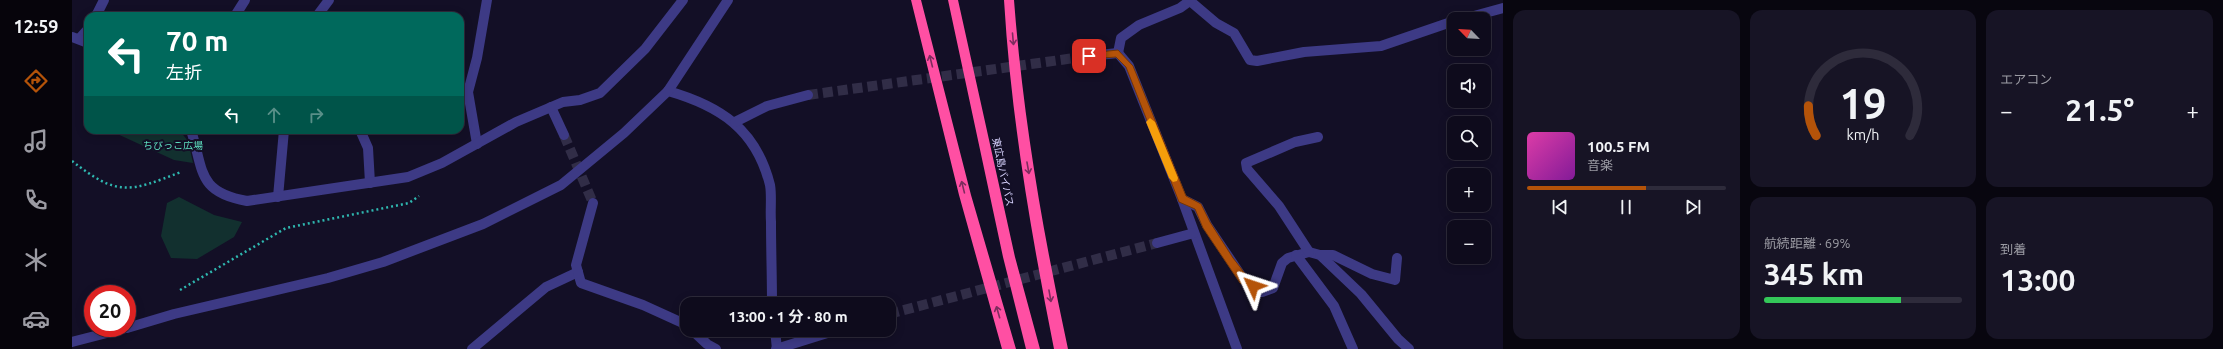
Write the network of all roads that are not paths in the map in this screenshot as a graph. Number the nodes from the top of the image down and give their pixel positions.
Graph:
1 (104, 0) edge
2 (245, 0) edge
3 (329, 0) edge
4 (487, 0) edge
5 (683, 0) edge
6 (728, 0) edge
7 (916, 0) edge
8 (953, 0) edge
9 (1009, 0) edge
10 (1190, 0) edge
11 (1503, 8) edge
12 (98, 12) edge
13 (238, 12) edge
14 (320, 12) edge
15 (1488, 12) edge
16 (1447, 23) edge
17 (84, 32) edge
18 (75, 38) edge
19 (1118, 53) junction
20 (1089, 56) tunnel mouth
21 (668, 91) junction
22 (808, 95) tunnel mouth
23 (551, 107) junction
24 (735, 122) junction
25 (192, 134) edge
26 (284, 134) edge
27 (363, 134) edge
28 (564, 135) tunnel mouth
29 (1318, 136) dead end
30 (477, 144) junction
31 (370, 183) junction
32 (278, 197) junction
33 (1182, 199) junction
34 (593, 203) tunnel mouth
35 (1194, 233) junction
36 (1157, 243) tunnel mouth
37 (1309, 252) junction
38 (1296, 255) junction
39 (1320, 255) junction
40 (1397, 258) dead end
41 (578, 272) junction
42 (772, 297) edge
43 (680, 322) edge
44 (136, 325) edge
45 (91, 337) edge
46 (699, 337) edge
47 (776, 337) edge
48 (815, 337) edge
49 (72, 342) edge
50 (709, 347) edge
51 (472, 349) edge
52 (777, 349) edge
53 (1009, 349) edge
54 (1033, 349) edge
55 (1061, 349) edge
56 (1237, 349) edge
57 (1353, 349) edge
58 (1410, 349) edge

1 - 12 street
2 - 13 street
3 - 14 street
4 - 30 street
5 - 23 street
6 - 21 street
53 -> 7 highway
8 - 54 highway, 東広島バイパス
9 -> 55 highway
10 - 16 street
10 - 19 street
11 - 15 street
17 - 18 street
19 - 20 street
19 - 33 street
21 - 24 street
21 - 44 street
22 - 24 street
23 - 28 street
23 - 30 street
24 - 42 street
25 - 32 street
26 - 32 street
27 - 31 street
29 - 37 street
30 - 31 street
31 - 32 street
33 - 35 street
33 - 38 street
34 - 41 street
35 - 36 street
35 - 56 street
37 - 38 street
37 - 39 street
38 - 57 street
39 - 40 street
39 - 58 street
41 - 43 street
41 - 51 street
45 - 49 street
46 - 50 street
47 - 52 street
48 - 52 street

